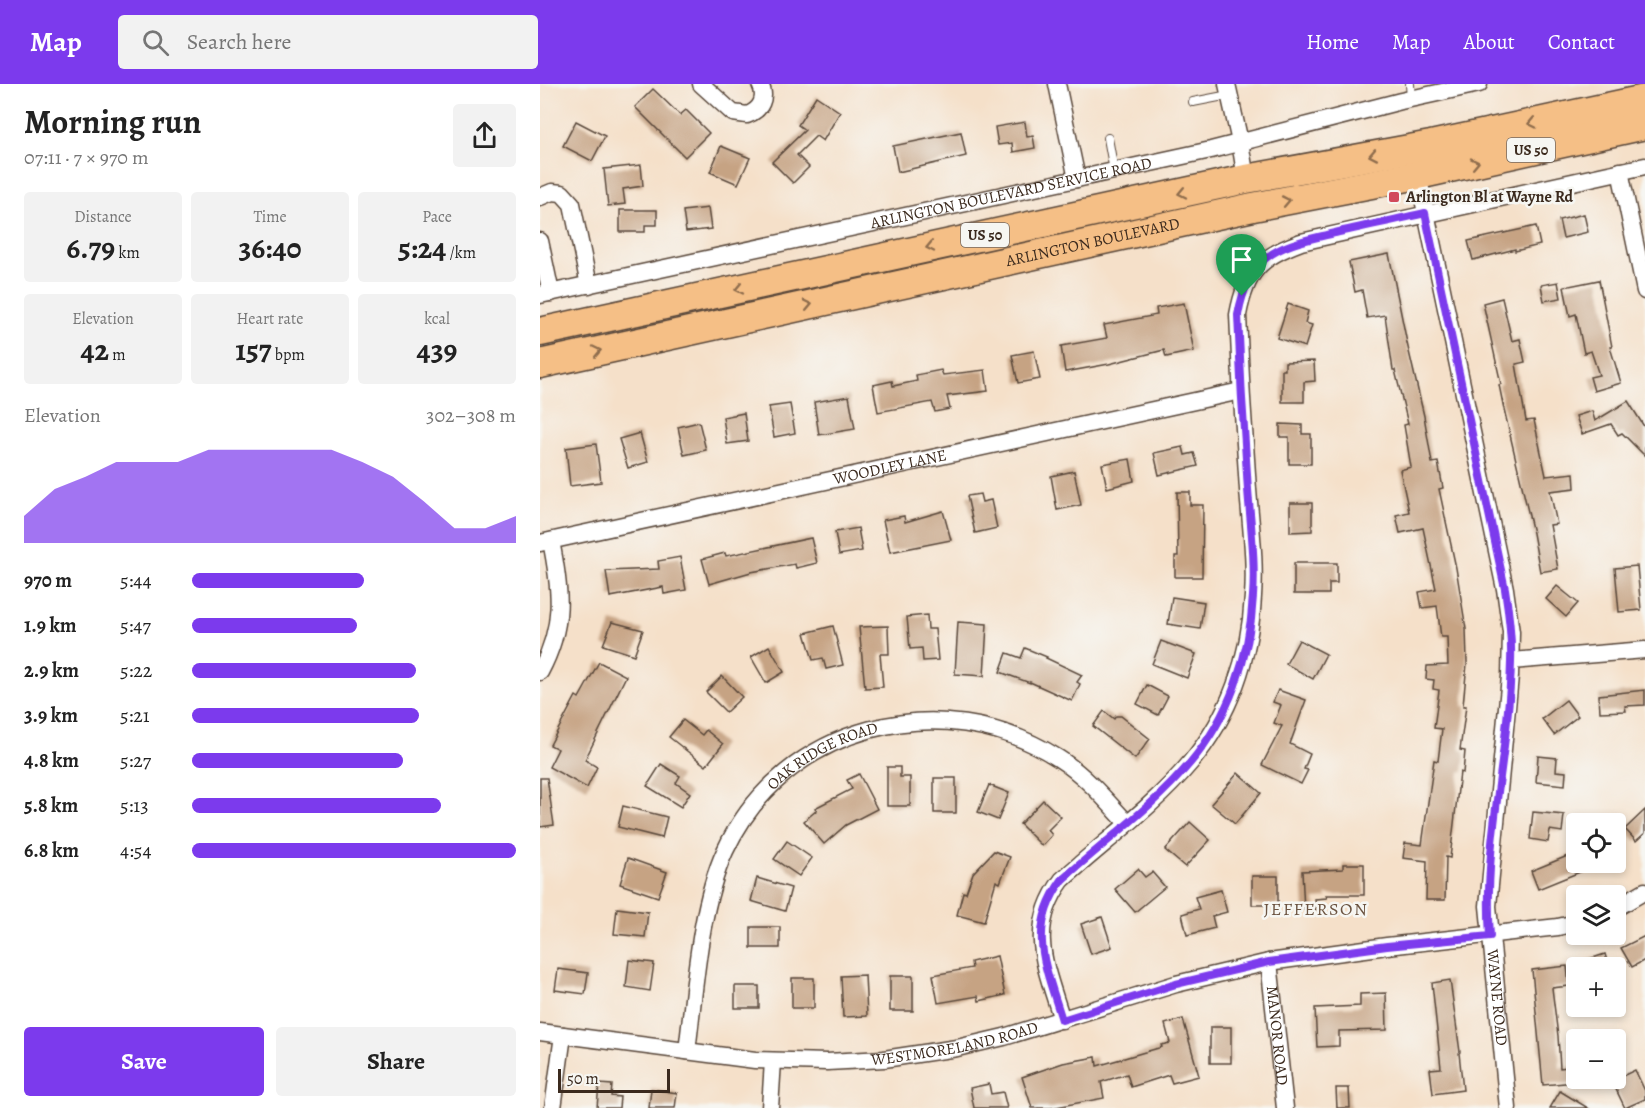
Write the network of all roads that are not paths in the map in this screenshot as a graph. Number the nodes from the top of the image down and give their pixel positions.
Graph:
1 (701, 84) edge
2 (760, 84) edge
3 (1057, 84) edge
4 (1479, 84) edge
5 (1228, 89) edge
6 (1410, 92) edge
7 (1645, 99) edge
8 (1193, 102) dead end
9 (1645, 125) edge
10 (1108, 138) dead end
11 (1240, 142) junction
12 (1431, 144) junction
13 (1645, 166) edge
14 (1114, 171) junction
15 (1620, 171) junction
16 (1418, 175) junction
17 (1077, 179) junction
18 (1246, 179) junction
19 (540, 197) edge
20 (1425, 213) junction
21 (1205, 218) junction
22 (540, 242) edge
23 (589, 285) junction
24 (1645, 291) edge
25 (545, 294) edge
26 (540, 332) edge
27 (540, 364) edge
28 (1241, 391) junction
29 (546, 542) edge
30 (1645, 650) edge
31 (1511, 661) junction
32 (540, 672) edge
33 (1127, 823) junction
34 (1645, 891) edge
35 (1626, 902) edge
36 (1566, 925) edge
37 (1490, 936) junction
38 (1269, 962) junction
39 (1062, 1020) junction
40 (540, 1032) edge
41 (563, 1035) junction
42 (687, 1051) junction
43 (773, 1061) junction
44 (553, 1108) edge
45 (770, 1108) edge
46 (1285, 1108) edge
47 (1508, 1108) edge

1 - 2 street
3 - 17 street
4 - 6 street, ARLINGTON BOULEVARD SERVICE ROAD
5 - 8 lane
5 - 11 street
6 - 11 street, ARLINGTON BOULEVARD SERVICE ROAD
7 -> 12 highway, ARLINGTON BOULEVARD / US 50
16 -> 9 highway, ARLINGTON BOULEVARD / US 50
10 - 14 lane
11 - 14 street, ARLINGTON BOULEVARD SERVICE ROAD
11 - 18 street
12 - 16 street
12 -> 18 highway, ARLINGTON BOULEVARD / US 50
13 - 15 street
14 - 17 street, ARLINGTON BOULEVARD SERVICE ROAD
15 - 20 street
15 - 24 street
16 - 20 street, WAYNE ROAD
21 -> 16 highway, ARLINGTON BOULEVARD / US 50
17 - 23 street, ARLINGTON BOULEVARD SERVICE ROAD
18 - 21 highway
18 -> 26 highway, ARLINGTON BOULEVARD / US 50
19 - 23 street
20 - 28 street
20 - 31 street, WAYNE ROAD
27 -> 21 highway, ARLINGTON BOULEVARD / US 50
22 - 25 street
23 - 25 street, ARLINGTON BOULEVARD SERVICE ROAD
28 - 29 street, WOODLEY LANE
28 - 33 street
29 - 32 street
30 - 31 street
31 - 37 street, WAYNE ROAD
33 - 39 street
33 - 42 street, OAK RIDGE ROAD
34 - 35 street
36 - 37 street, WESTMORELAND ROAD
37 - 38 street, WESTMORELAND ROAD
37 - 47 street, WAYNE ROAD
38 - 39 street, WESTMORELAND ROAD
38 - 46 street, MANOR ROAD
39 - 43 street, WESTMORELAND ROAD
40 - 41 street, WESTMORELAND ROAD
41 - 42 street, WESTMORELAND ROAD
41 - 44 street
42 - 43 street, WESTMORELAND ROAD
43 - 45 street

